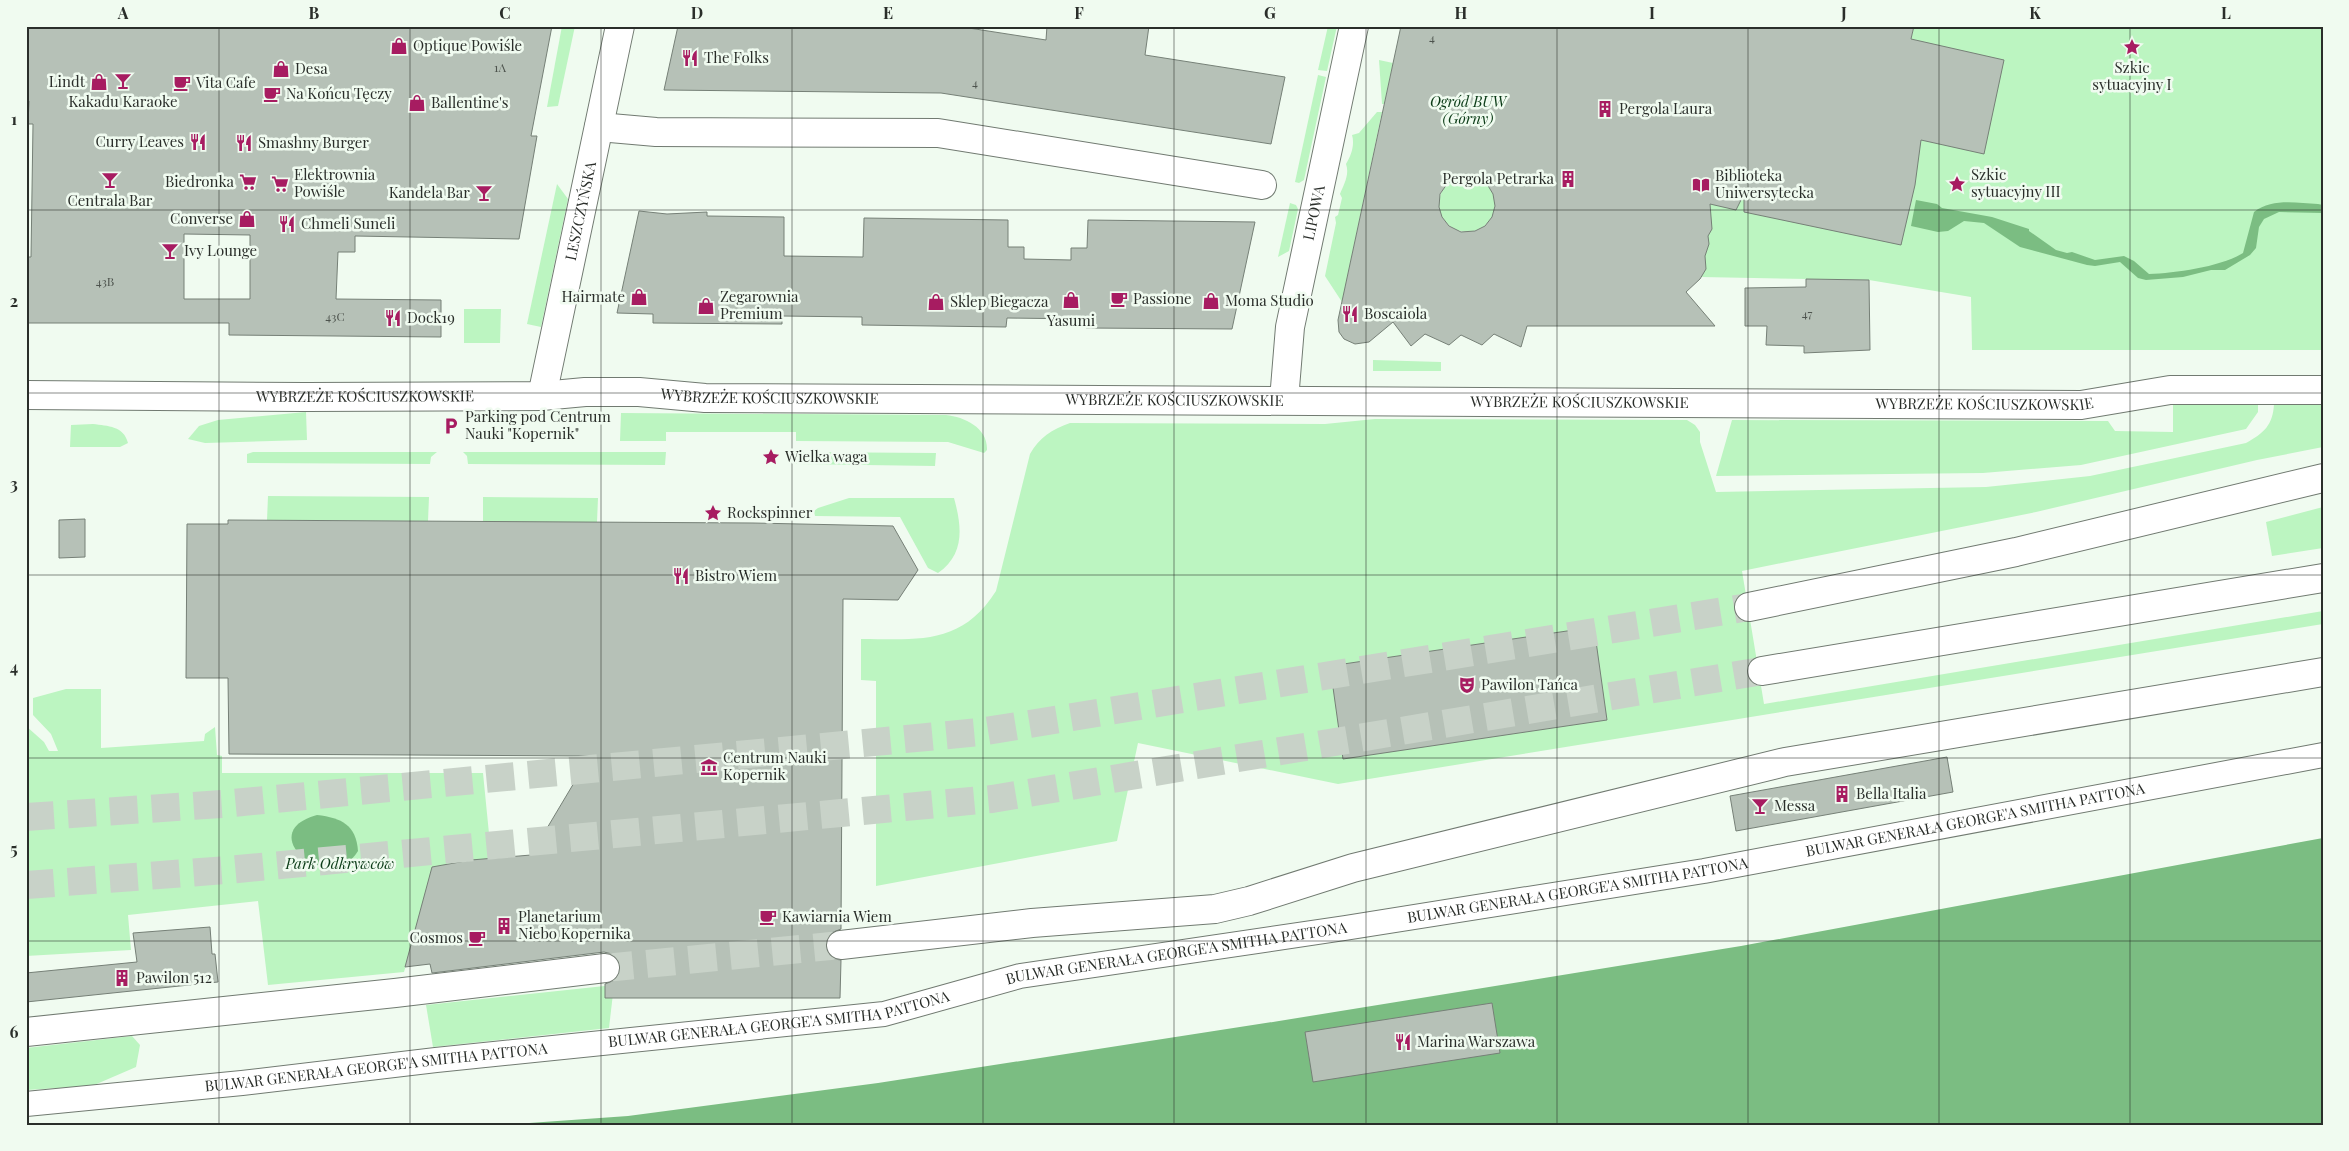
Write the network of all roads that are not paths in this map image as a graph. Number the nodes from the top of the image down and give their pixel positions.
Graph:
1 (620, 26) edge
2 (1354, 26) edge
3 (599, 128) junction
4 (1262, 185) dead end
5 (2323, 390) edge
6 (26, 395) edge
7 (542, 396) junction
8 (1284, 400) junction
9 (2323, 478) edge
10 (2323, 578) edge
11 (1749, 607) tunnel mouth
12 (1762, 672) tunnel mouth
13 (2323, 672) edge
14 (2323, 756) edge
15 (842, 945) tunnel mouth
16 (605, 968) tunnel mouth
17 (26, 1032) edge
18 (26, 1104) edge

1 - 3 street, LESZCZYŃSKA
2 - 8 street, LIPOWA
3 - 4 street
3 - 7 street, LESZCZYŃSKA
5 - 8 street, WYBRZEŻE KOŚCIUSZKOWSKIE
6 - 7 street, WYBRZEŻE KOŚCIUSZKOWSKIE
7 - 8 street, WYBRZEŻE KOŚCIUSZKOWSKIE
9 - 11 street
10 - 12 street
13 - 15 street
14 - 18 street, BULWAR GENERAŁA GEORGE'A SMITHA PATTONA
16 - 17 street

